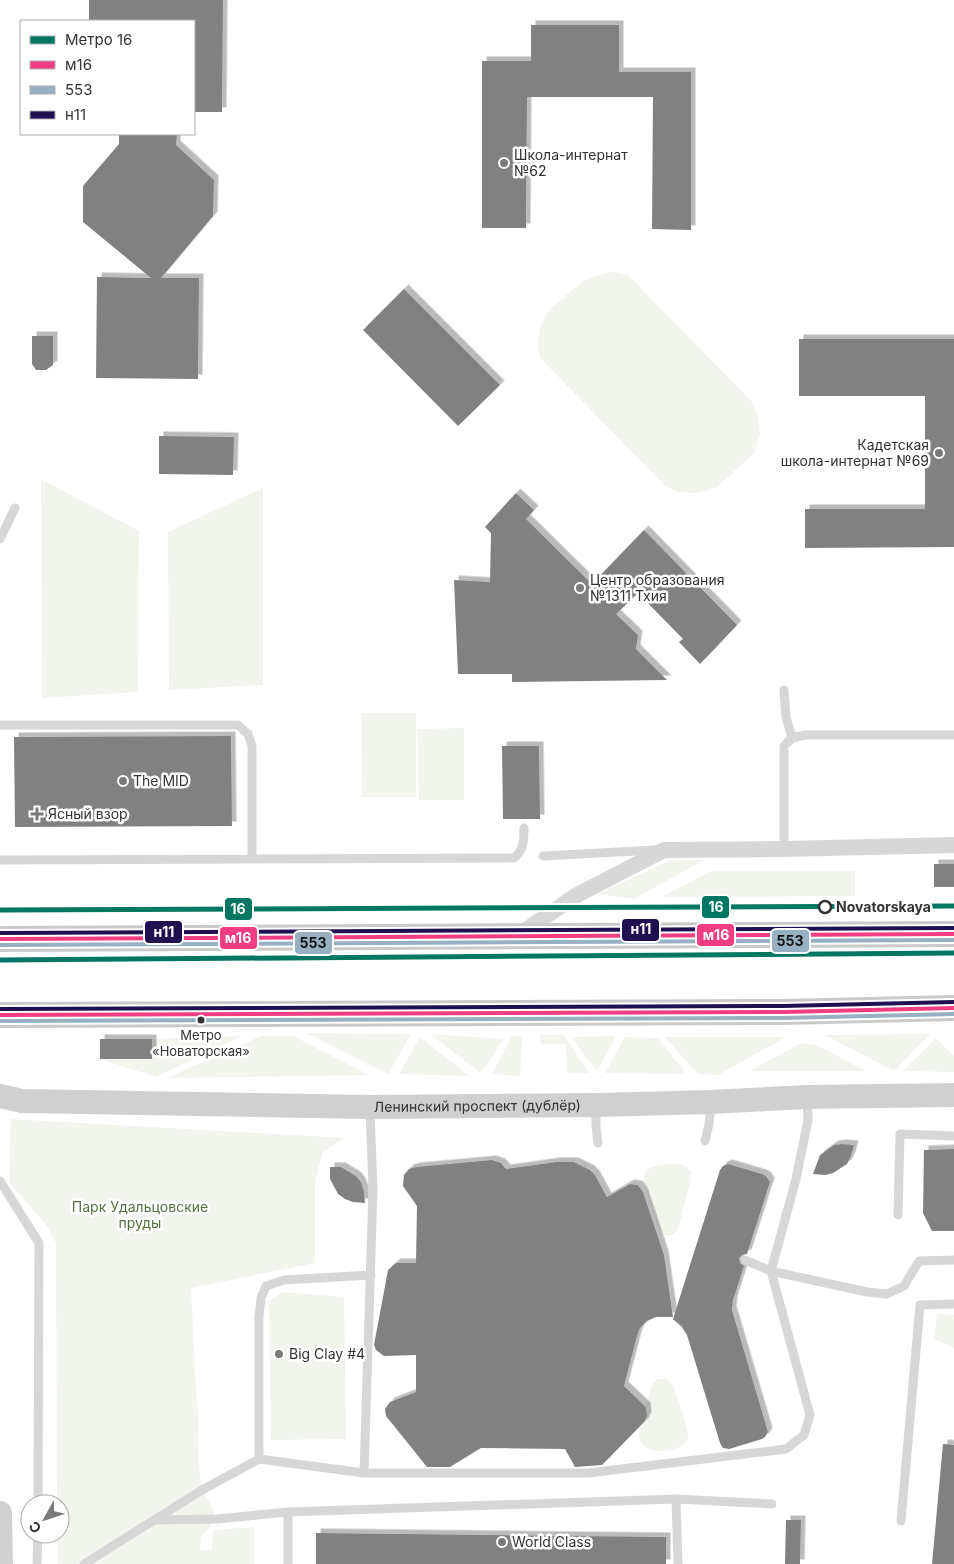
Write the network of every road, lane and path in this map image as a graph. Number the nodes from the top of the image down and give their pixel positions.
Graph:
1 (15, 508) dead end
2 (0, 539) edge
3 (784, 690) dead end
4 (0, 725) edge
5 (954, 735) edge
6 (792, 738) junction
7 (524, 828) dead end
8 (954, 845) edge
9 (664, 850) junction
10 (784, 850) junction
11 (543, 856) dead end
12 (252, 859) junction
13 (0, 860) edge
14 (954, 934) edge
15 (516, 936) junction
16 (0, 939) edge
17 (954, 1008) edge
18 (0, 1015) edge
19 (954, 1094) edge
20 (0, 1096) edge
21 (807, 1098) junction
22 (711, 1102) junction
23 (596, 1106) junction
24 (370, 1107) junction
25 (954, 1136) edge
26 (705, 1141) dead end
27 (598, 1143) dead end
28 (0, 1181) edge
29 (898, 1215) dead end
30 (746, 1260) dead end
31 (954, 1260) edge
32 (772, 1271) junction
33 (371, 1275) junction
34 (954, 1304) edge
35 (259, 1459) junction
36 (364, 1473) junction
37 (38, 1494) edge
38 (676, 1500) junction
39 (772, 1504) dead end
40 (288, 1512) junction
41 (0, 1513) edge
42 (154, 1520) junction
43 (901, 1521) dead end
44 (38, 1544) edge
45 (1, 1564) edge
46 (37, 1564) edge
47 (84, 1564) edge
48 (288, 1564) edge
49 (678, 1564) edge

1 - 2 lane
3 - 6 lane
4 - 12 lane
5 - 6 lane
6 - 10 lane
7 - 12 lane
8 - 10 street
9 - 10 street
9 - 11 lane
9 - 15 street
12 - 13 lane
14 - 15 main road
15 - 16 main road
17 - 18 main road
19 - 21 street, Ленинский проспект (дублёр)
20 - 24 street, Ленинский проспект (дублёр)
21 - 22 street, Ленинский проспект (дублёр)
21 - 32 lane
22 - 23 street, Ленинский проспект (дублёр)
22 - 26 lane
23 - 24 street, Ленинский проспект (дублёр)
23 - 27 lane
24 - 33 lane
25 - 29 lane
28 - 37 lane
30 - 32 lane
31 - 32 lane
32 - 36 lane
33 - 35 lane
33 - 36 lane
34 - 43 lane
35 - 36 lane
35 - 42 lane
38 - 39 lane
38 - 40 lane
38 - 49 lane
40 - 42 lane
40 - 48 lane
41 - 45 street
42 - 47 lane
44 - 46 lane

